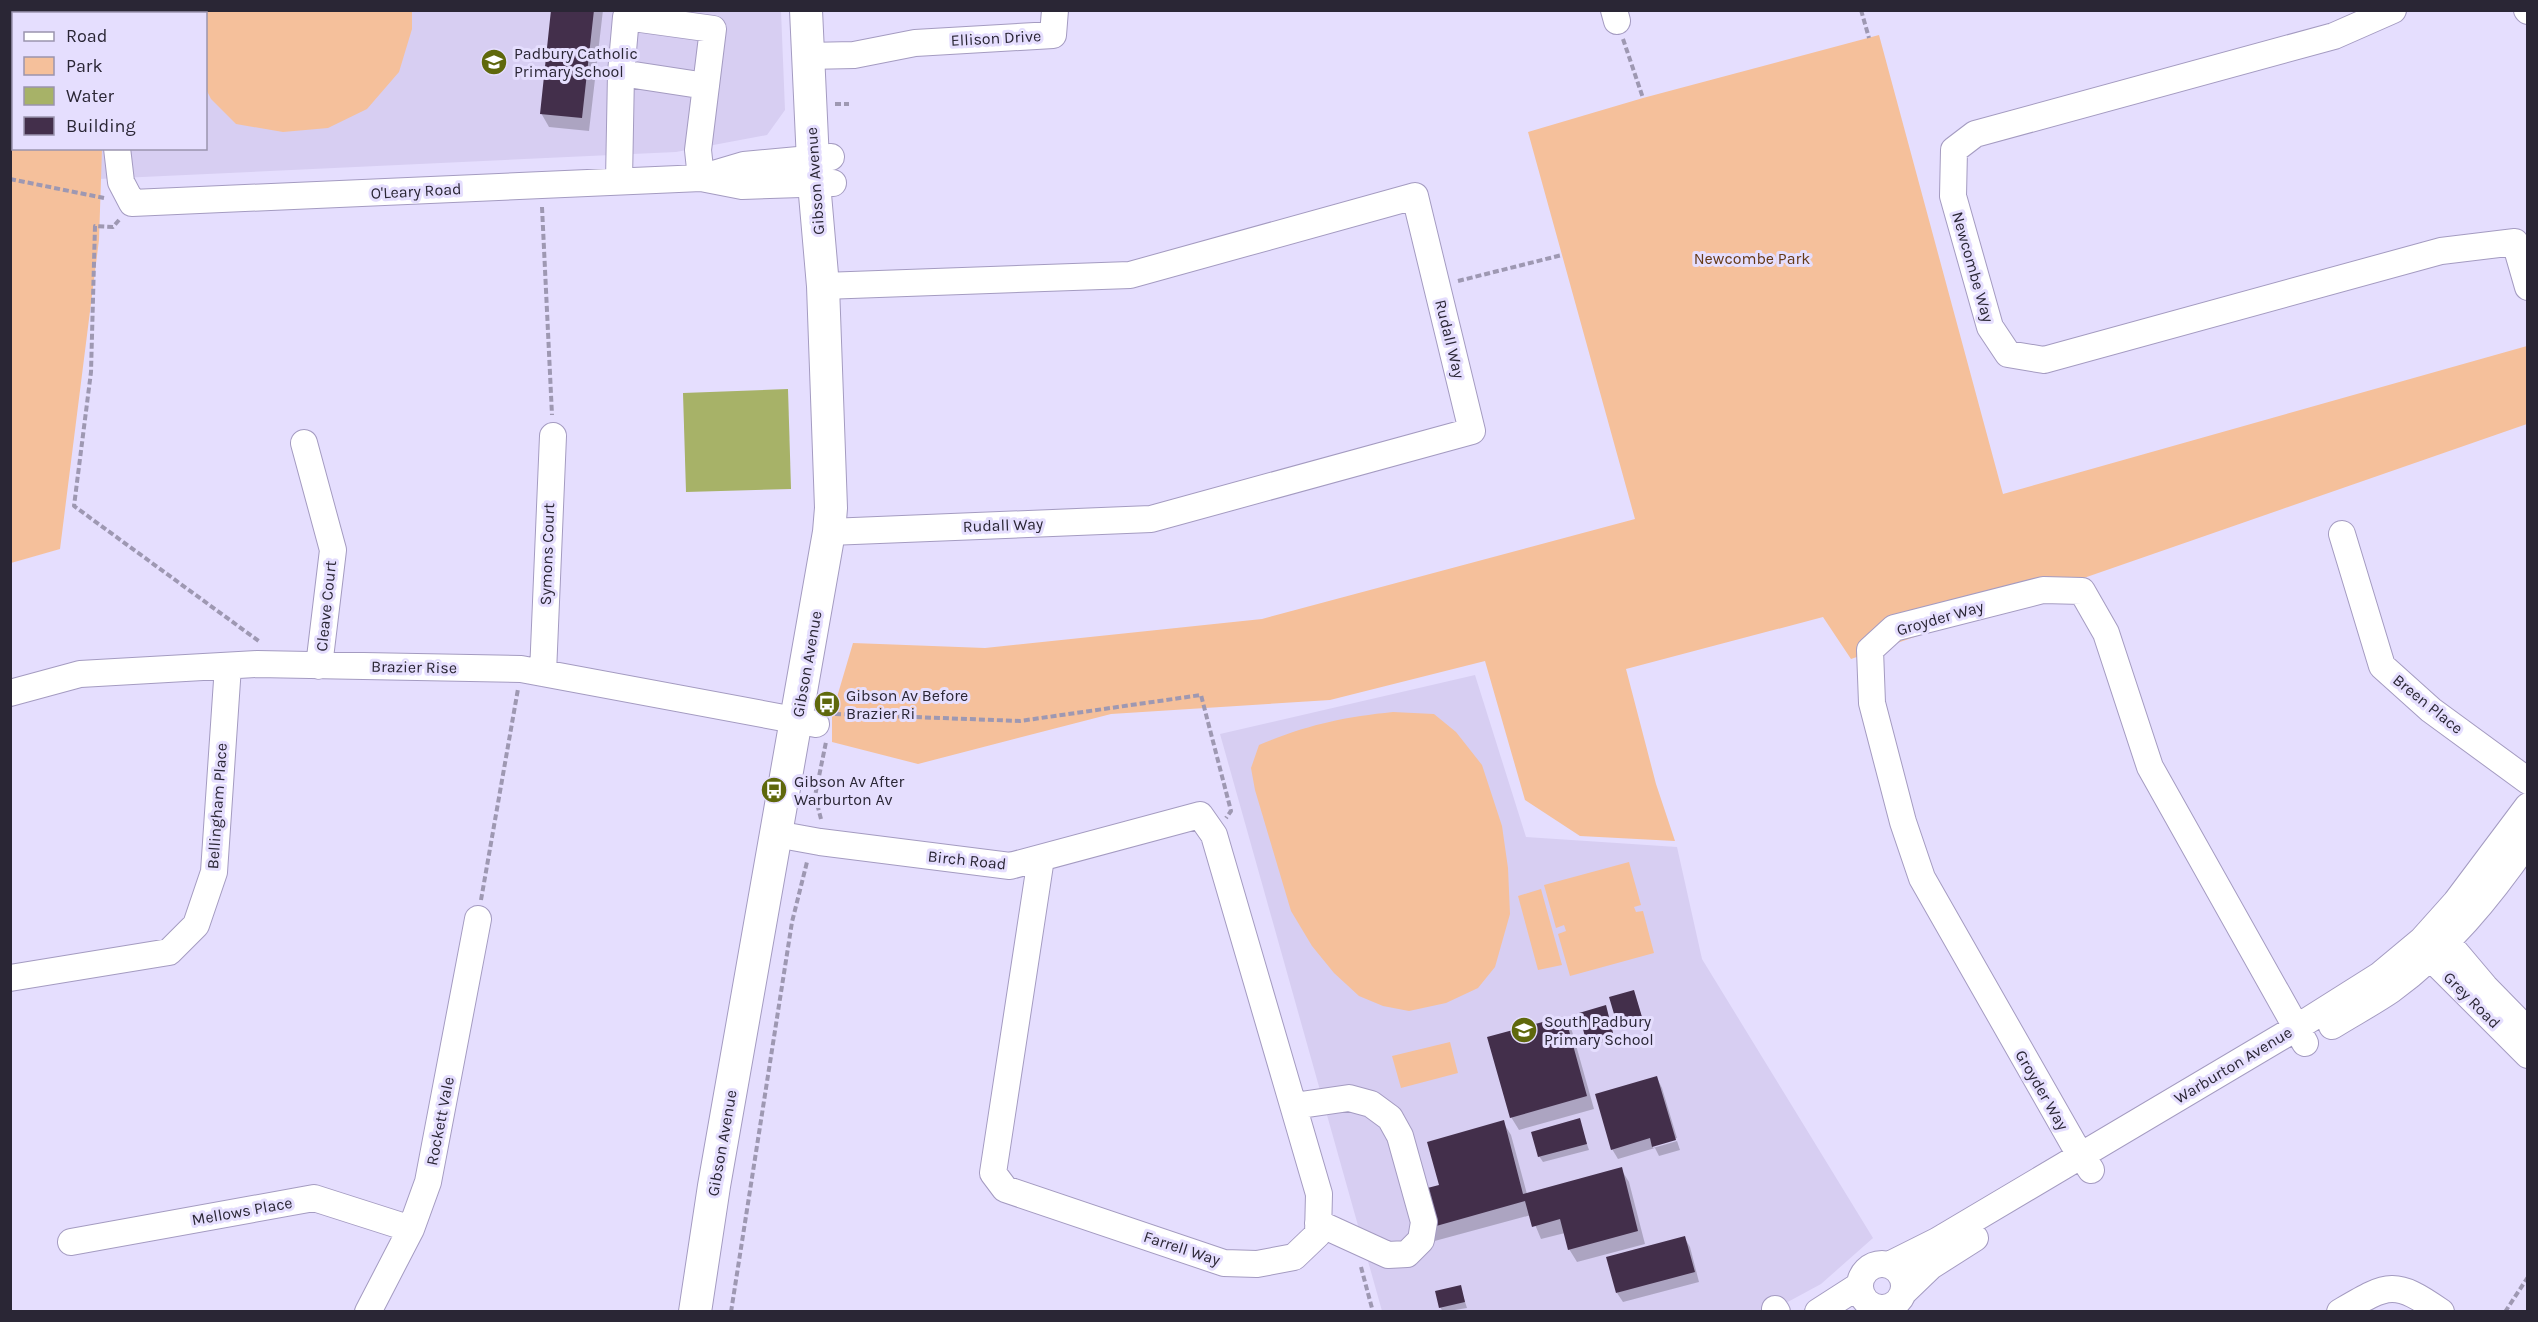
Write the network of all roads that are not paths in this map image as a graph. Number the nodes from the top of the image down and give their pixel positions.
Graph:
1 (1055, 10) edge
2 (2393, 10) edge
3 (817, 35) edge
4 (621, 73) junction
5 (706, 86) junction
6 (117, 150) edge
7 (823, 170) junction
8 (701, 178) junction
9 (619, 180) junction
10 (2521, 236) edge
11 (831, 286) junction
12 (2528, 286) edge
13 (553, 436) road end
14 (304, 443) dead end
15 (838, 532) junction
16 (2342, 534) dead end
17 (228, 666) junction
18 (319, 666) junction
19 (532, 671) junction
20 (10, 693) edge
21 (818, 724) junction
22 (2528, 781) edge
23 (2528, 806) edge
24 (1214, 836) joint
25 (798, 838) junction
26 (2528, 841) edge
27 (1041, 858) junction
28 (478, 919) road end
29 (2432, 943) junction
30 (10, 978) edge
31 (2528, 1031) edge
32 (2301, 1035) junction
33 (2528, 1055) edge
34 (1294, 1106) junction
35 (2086, 1163) junction
36 (1318, 1223) junction
37 (411, 1229) junction
38 (71, 1242) dead end
39 (1889, 1265) junction
40 (1860, 1285) junction
41 (1886, 1306) edge
42 (368, 1311) edge
43 (695, 1311) edge
44 (712, 1311) edge
45 (1818, 1311) edge
46 (2340, 1311) edge
47 (2441, 1311) edge

1 - 3 street, Ellison Drive
2 - 10 street, Newcombe Way
3 - 7 main road, Gibson Avenue
4 - 5 street
4 - 5 street
4 - 9 street
5 - 8 street
6 - 9 street, O'Leary Road
7 - 8 street, O'Leary Road
7 - 11 main road, Gibson Avenue
8 - 9 street, O'Leary Road
10 - 12 street
11 - 15 main road, Gibson Avenue
11 - 15 street, Rudall Way
13 - 19 street, Symons Court
14 - 18 street, Cleave Court
15 - 21 main road, Gibson Avenue
16 - 22 street, Breen Place
17 - 18 street, Brazier Rise
17 - 20 street, Brazier Rise
17 - 30 street, Bellingham Place
18 - 19 street, Brazier Rise
19 - 21 street, Brazier Rise
21 - 25 main road, Gibson Avenue
23 - 29 street, Warburton Avenue
24 - 27 street, Birch Road
24 - 34 street, Farrell Way
25 - 27 street, Birch Road
25 - 43 main road, Gibson Avenue
25 - 44 main road, Gibson Avenue
26 - 29 street, Warburton Avenue
27 - 36 street, Farrell Way
28 - 37 street, Rockett Vale
29 - 31 street, Grey Road
29 - 32 street, Warburton Avenue
29 - 33 street, Grey Road
32 - 35 street, Warburton Avenue
32 - 35 street, Groyder Way
34 - 36 street, Farrell Way
34 - 36 street
35 - 39 street, Warburton Avenue
35 - 41 street, Warburton Avenue
37 - 38 street, Mellows Place
37 - 42 street, Rockett Vale
39 - 40 street
39 - 41 street
40 - 41 street
40 - 45 street
46 - 47 street

